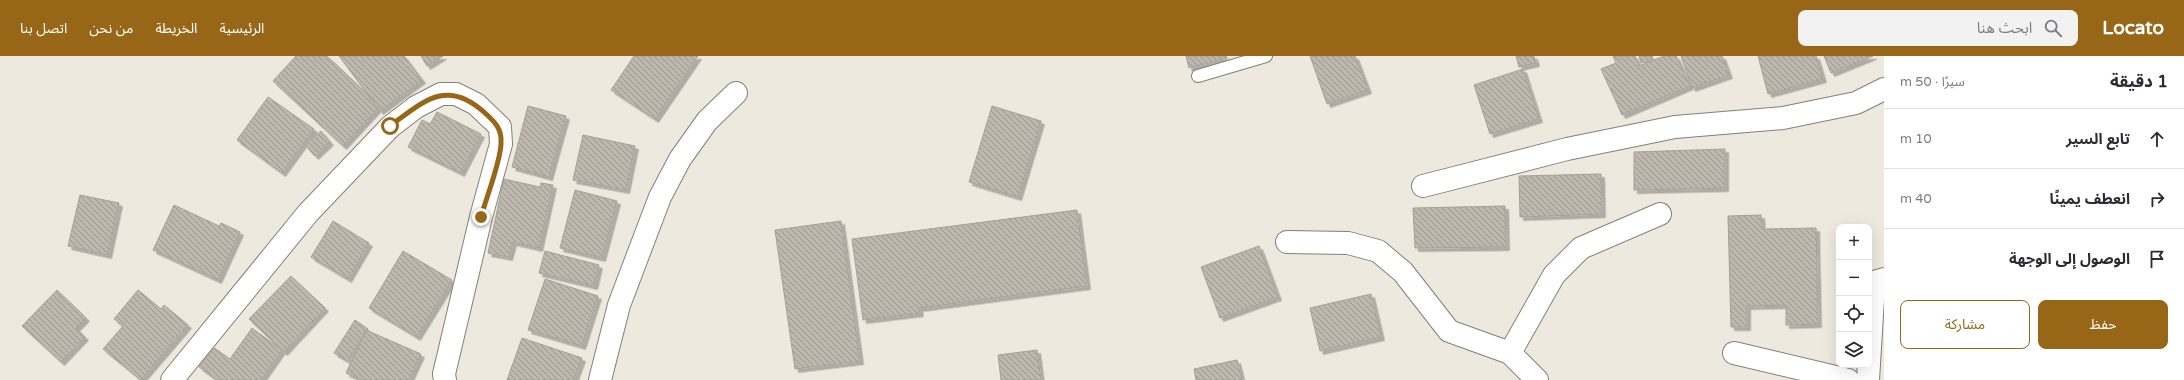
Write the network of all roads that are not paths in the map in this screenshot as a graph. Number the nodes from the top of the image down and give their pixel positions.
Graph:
1 (1266, 56) edge
2 (1198, 76) dead end
3 (1884, 89) edge
4 (736, 93) dead end
5 (1423, 186) dead end
6 (1660, 214) dead end
7 (1287, 242) dead end
8 (1884, 279) edge
9 (1510, 353) junction
10 (1734, 354) dead end
11 (172, 380) edge
12 (445, 380) edge
13 (600, 380) edge
14 (1537, 380) edge
15 (1848, 380) edge
16 (1868, 380) edge

1 - 2 lane
3 - 5 street
4 - 13 street
6 - 9 street
7 - 9 street
8 - 16 street
9 - 14 street
10 - 15 street
11 - 12 street

